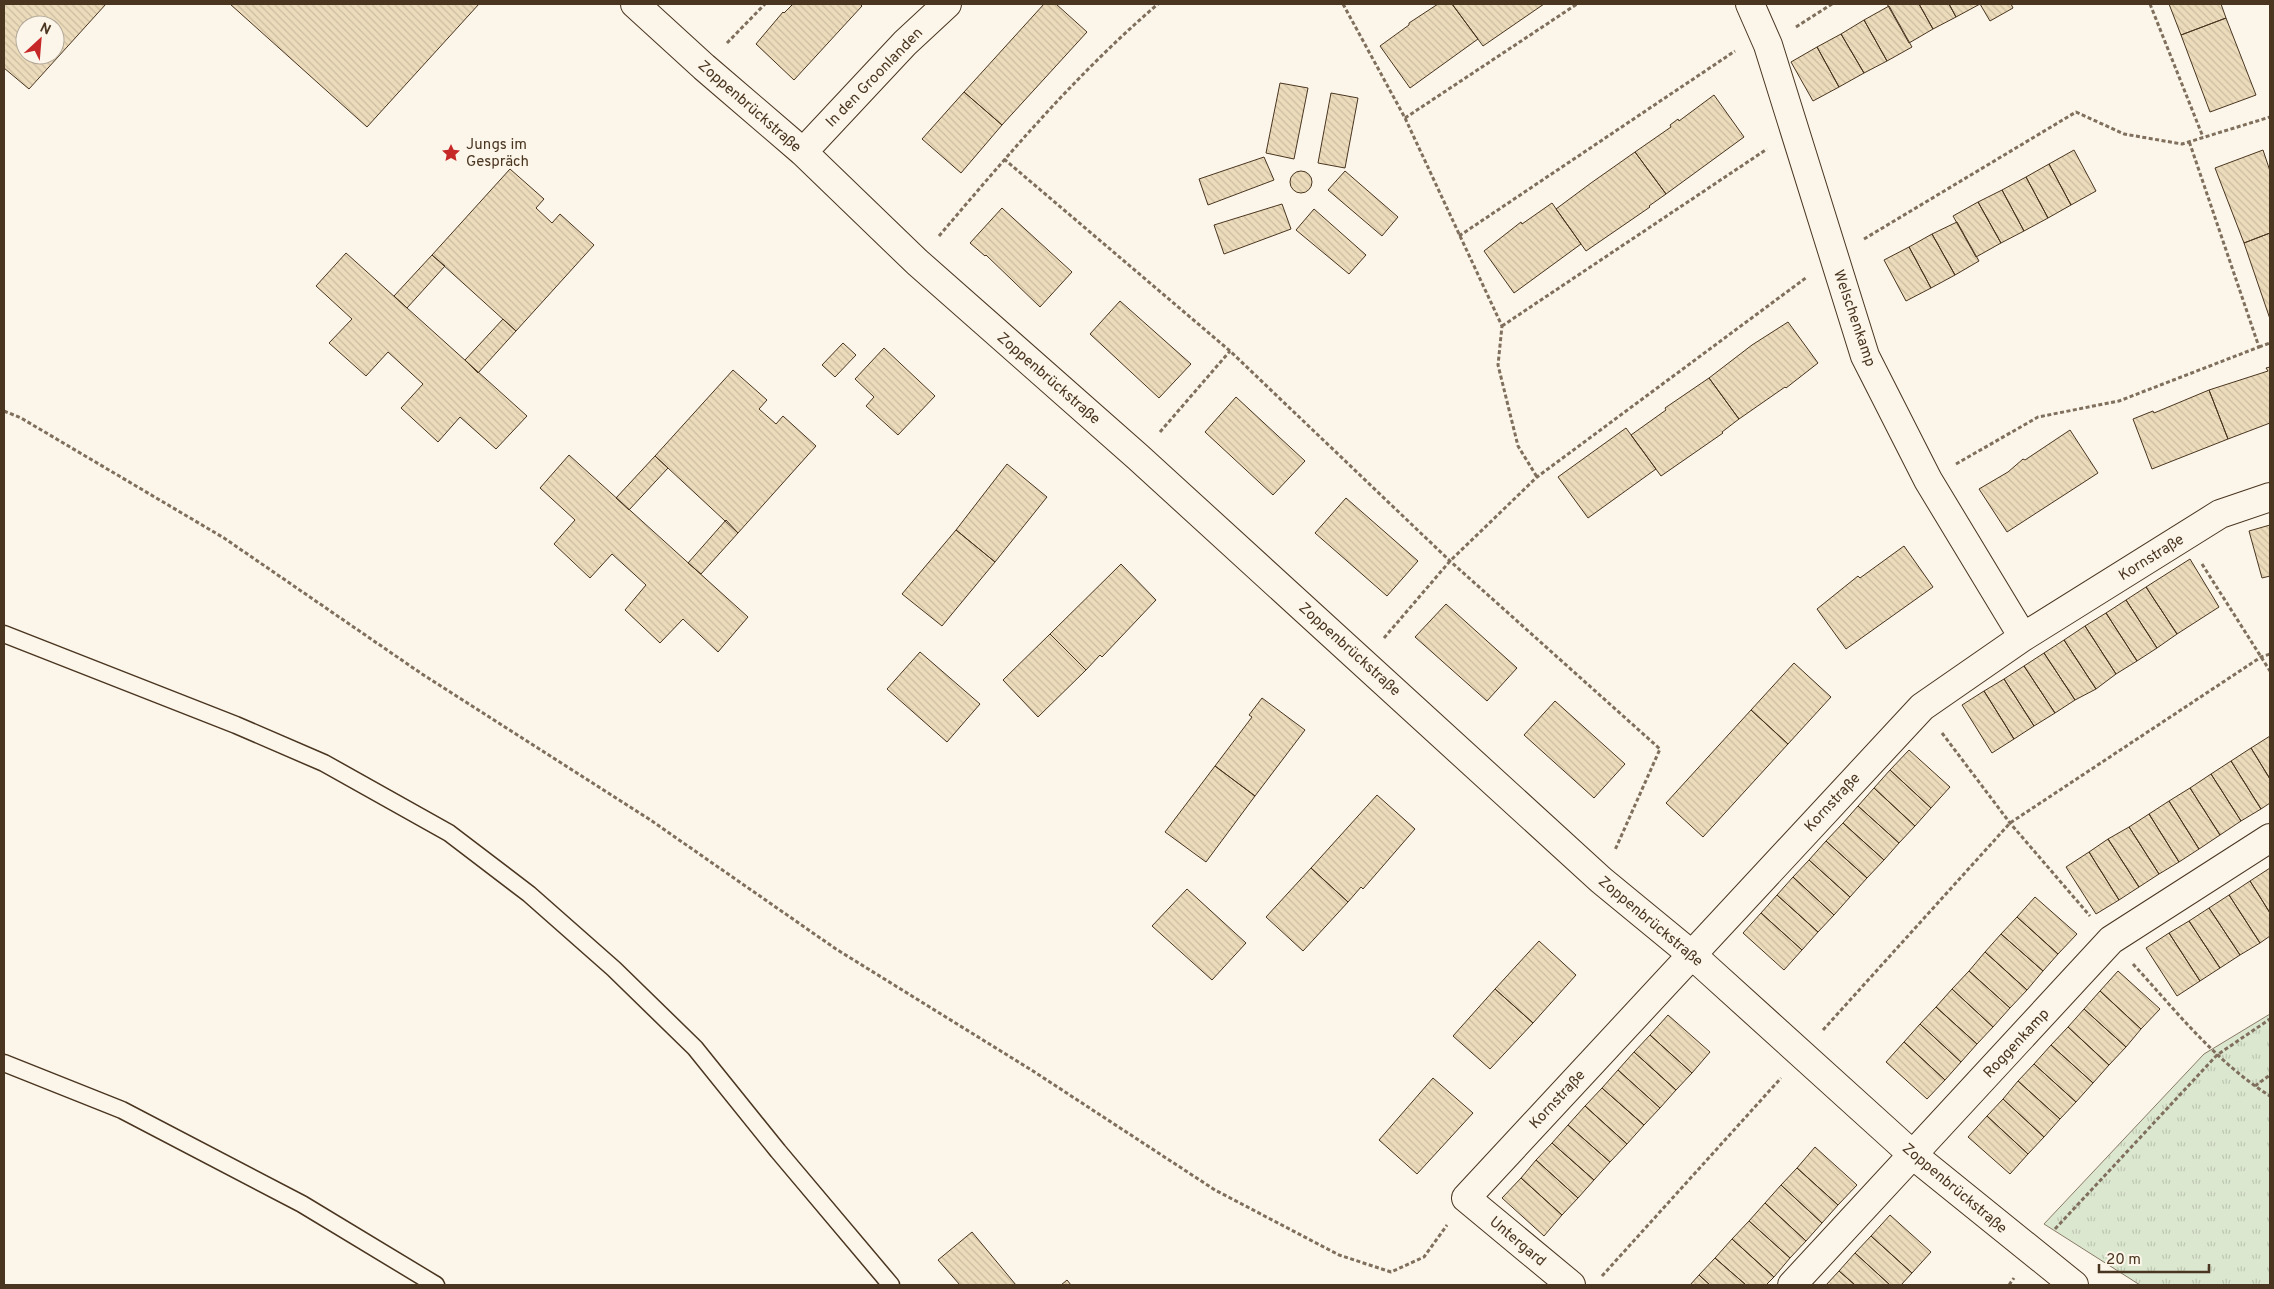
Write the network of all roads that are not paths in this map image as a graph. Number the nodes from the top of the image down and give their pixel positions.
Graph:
1 (635, 4) edge
2 (947, 4) edge
3 (1750, 4) edge
4 (803, 152) junction
5 (2270, 497) edge
6 (4, 634) edge
7 (2023, 637) junction
8 (2270, 838) edge
9 (1691, 954) junction
10 (4, 1063) edge
11 (1913, 1155) junction
12 (1466, 1198) joint
13 (436, 1285) edge
14 (891, 1285) edge
15 (1571, 1285) edge
16 (1792, 1285) edge
17 (2074, 1285) edge

1 - 4 street, Zoppenbrückstraße
2 - 4 street, In den Groonlanden
3 - 7 street, Welschenkamp
4 - 9 street, Zoppenbrückstraße
5 - 7 street, Kornstraße
6 - 14 lane
7 - 9 street, Kornstraße
8 - 11 street, Roggenkamp
9 - 11 street, Zoppenbrückstraße
9 - 12 street, Kornstraße
10 - 13 lane
11 - 16 street, Roggenkamp
11 - 17 street, Zoppenbrückstraße
12 - 15 street, Untergard

